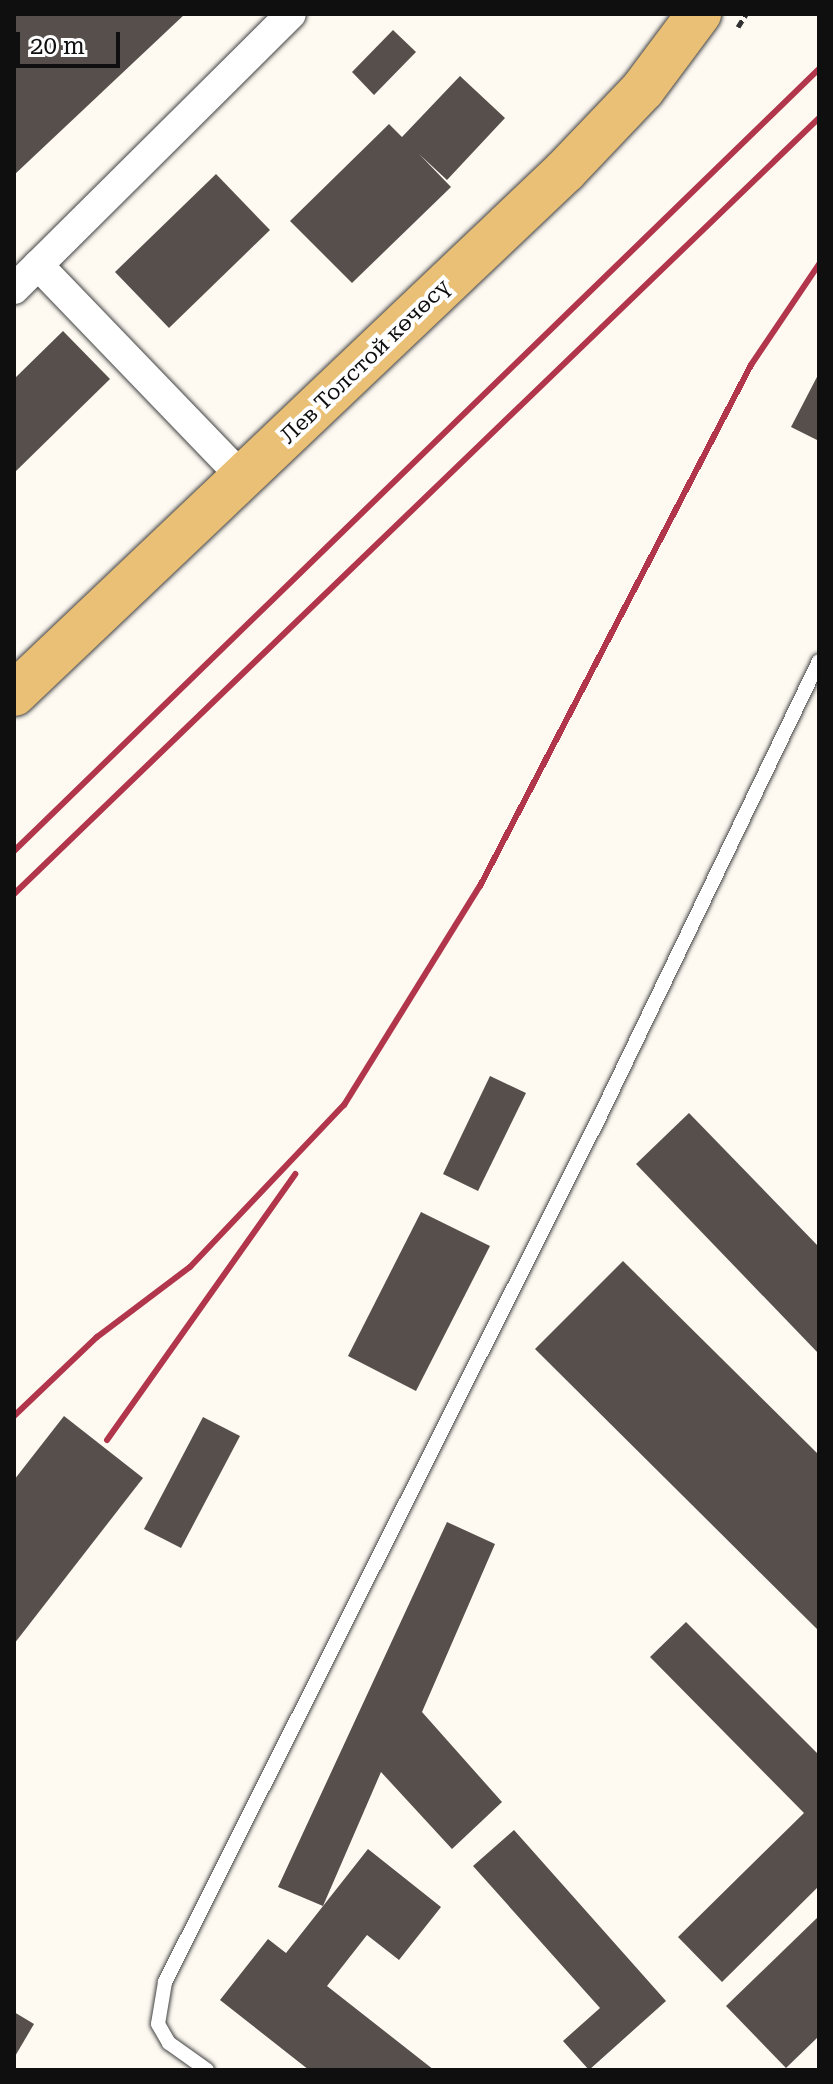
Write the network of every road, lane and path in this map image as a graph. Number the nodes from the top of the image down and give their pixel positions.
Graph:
1 (291, 14) edge
2 (699, 14) edge
3 (38, 265) junction
4 (14, 289) edge
5 (243, 478) junction
6 (819, 661) edge
7 (14, 694) edge
8 (207, 2070) edge

1 - 3 street
2 - 5 main road, Лев Толстой көчөсү
3 - 4 street
3 - 5 street
5 - 7 main road, Лев Толстой көчөсү
6 - 8 lane

